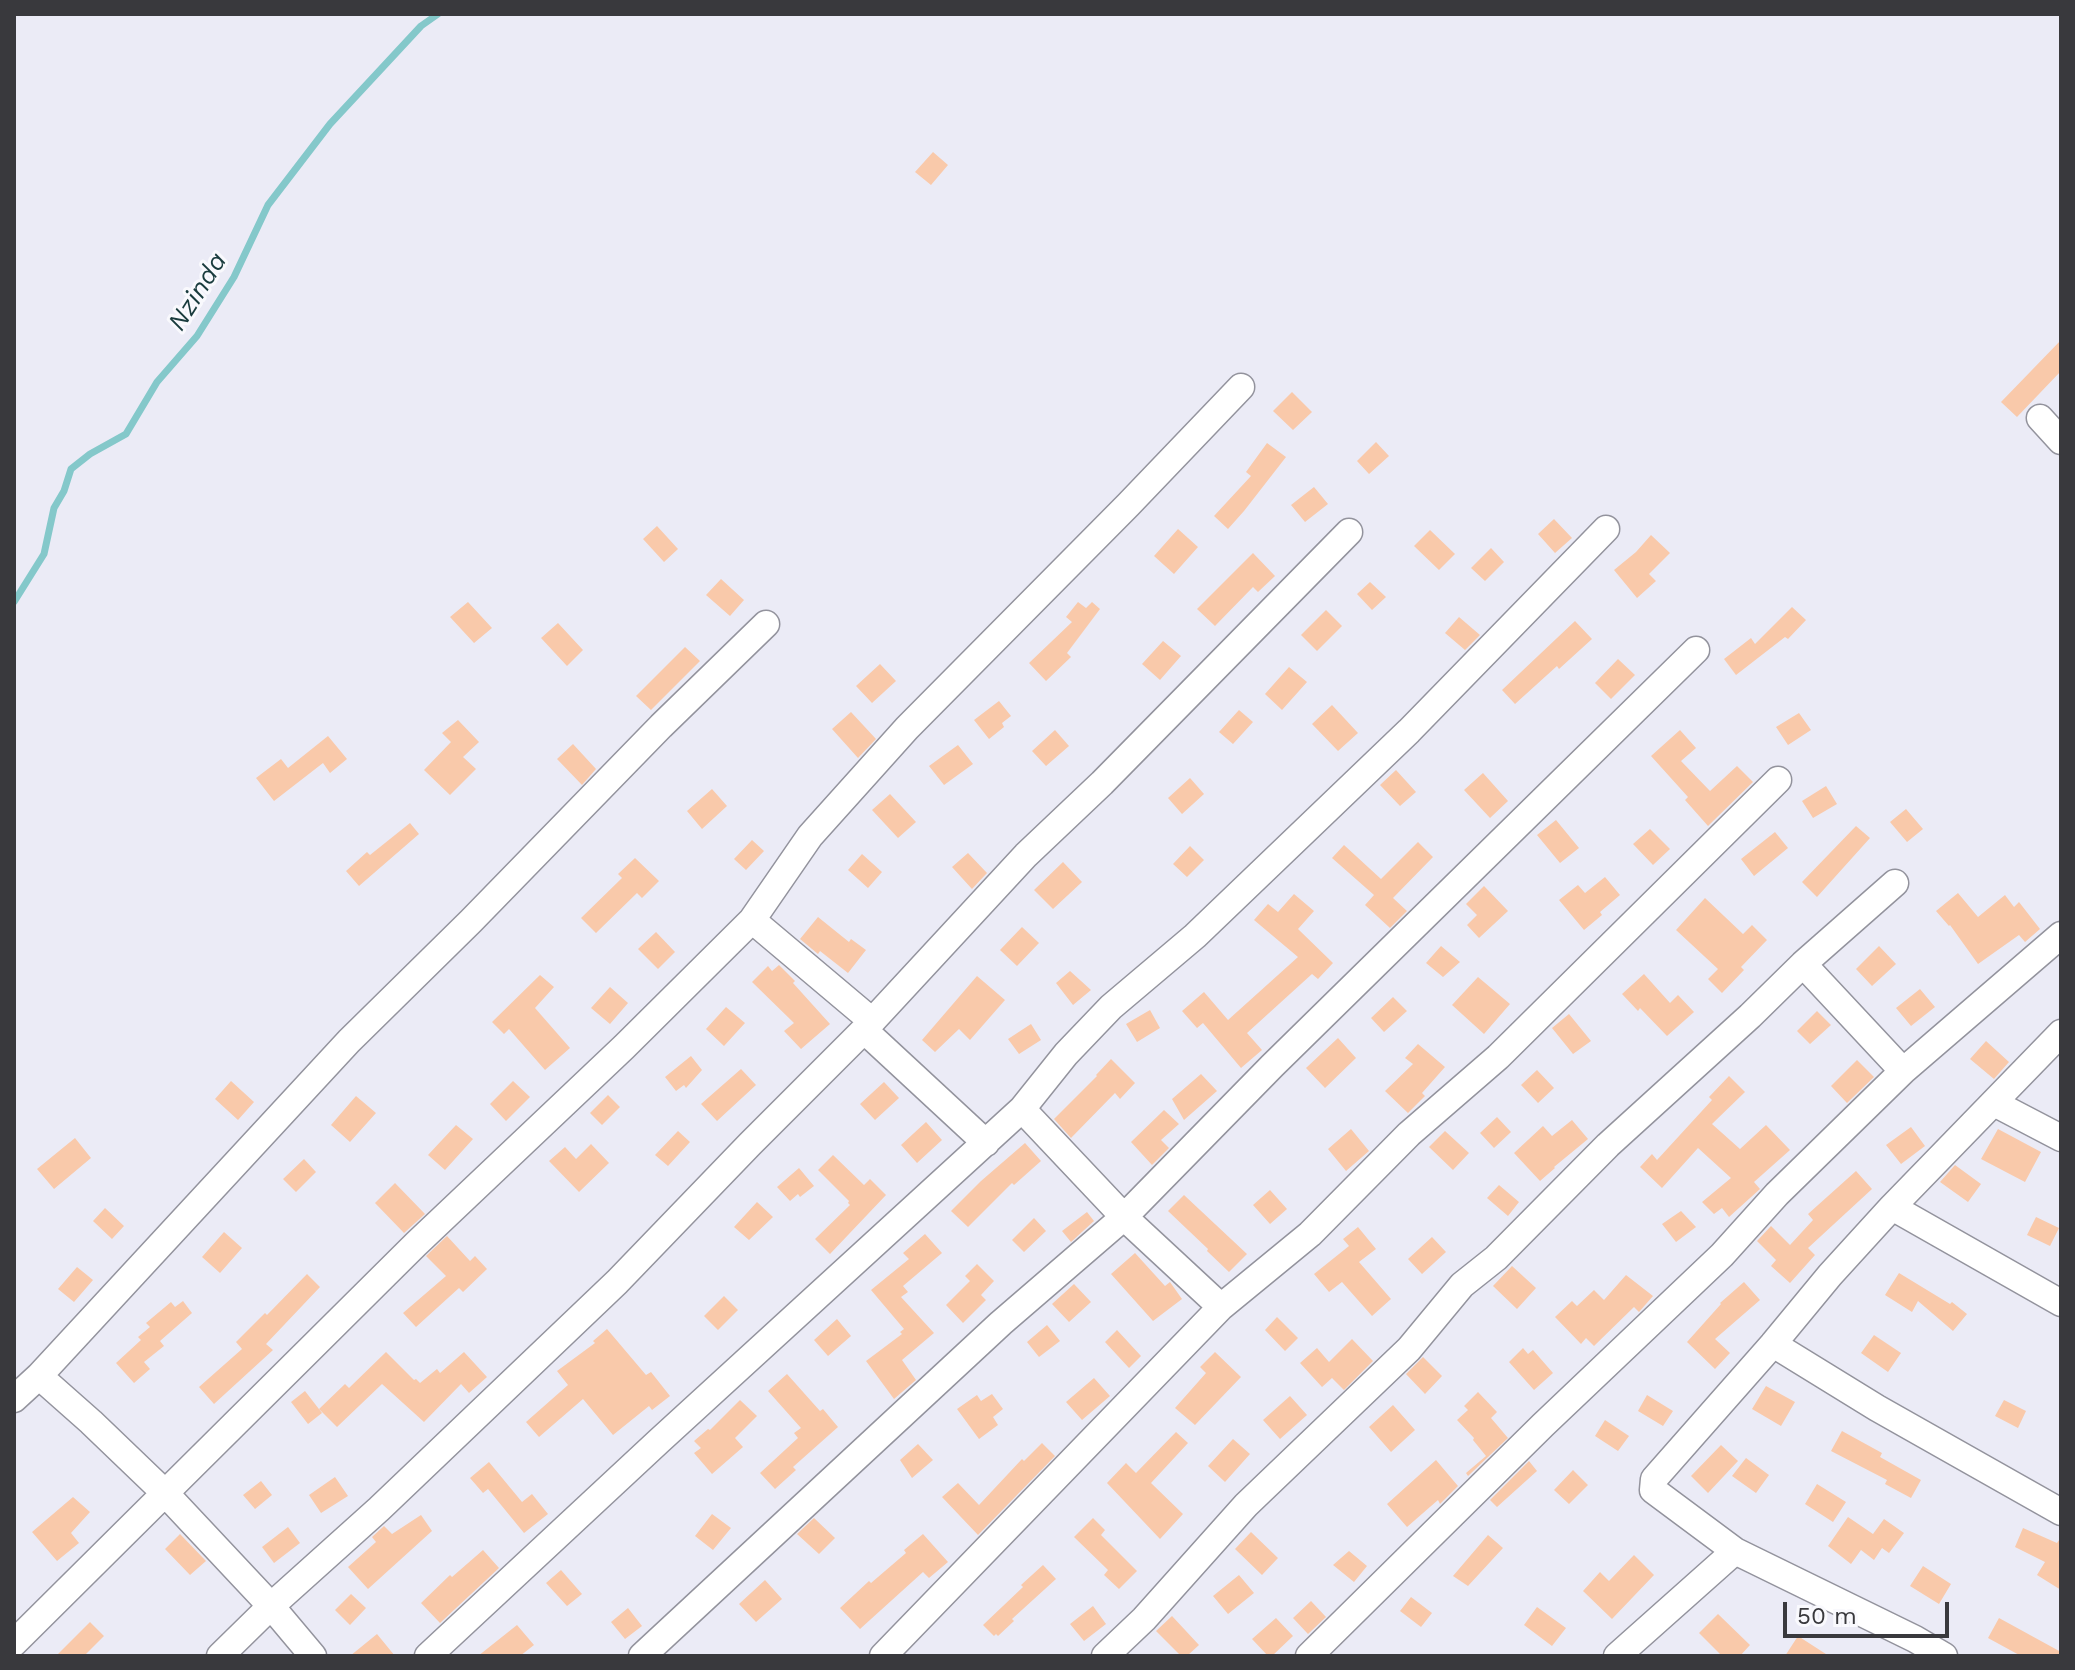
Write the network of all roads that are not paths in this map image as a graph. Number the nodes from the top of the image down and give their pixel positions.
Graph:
1 (1241, 387) dead end
2 (2040, 418) dead end
3 (2061, 441) edge
4 (1606, 529) dead end
5 (1349, 532) dead end
6 (766, 624) dead end
7 (1696, 650) dead end
8 (1778, 780) dead end
9 (1895, 883) dead end
10 (752, 920) junction
11 (2061, 935) edge
12 (1803, 964) junction
13 (868, 1026) junction
14 (2061, 1033) edge
15 (1903, 1071) junction
16 (1994, 1103) junction
17 (1022, 1109) junction
18 (2061, 1138) edge
19 (986, 1143) junction
20 (1892, 1207) junction
21 (1124, 1217) junction
22 (2061, 1303) edge
23 (1221, 1307) junction
24 (1773, 1344) junction
25 (39, 1376) junction
26 (14, 1399) edge
27 (165, 1493) junction
28 (2061, 1512) edge
29 (1735, 1551) junction
30 (271, 1606) junction
31 (14, 1643) edge
32 (1905, 1648) edge
33 (220, 1656) edge
34 (313, 1656) edge
35 (428, 1656) edge
36 (642, 1656) edge
37 (883, 1656) edge
38 (1105, 1656) edge
39 (1309, 1656) edge
40 (1617, 1656) edge
41 (1944, 1656) edge

1 - 10 street
2 - 3 street
4 - 17 street
5 - 13 street
6 - 25 street
7 - 21 street
8 - 23 street
9 - 12 street
10 - 13 street
10 - 27 street
11 - 15 street
12 - 15 street
12 - 38 street
13 - 19 street
13 - 30 street
14 - 16 street
15 - 39 street
16 - 18 street
16 - 20 street
17 - 19 street
17 - 21 street
19 - 35 street
20 - 22 street
20 - 24 street
21 - 23 street
21 - 36 street
23 - 37 street
24 - 28 street
24 - 29 street
25 - 26 street
25 - 27 street
27 - 30 street
27 - 31 street
29 - 32 street
29 - 40 street
30 - 33 street
30 - 34 street
32 - 41 street

